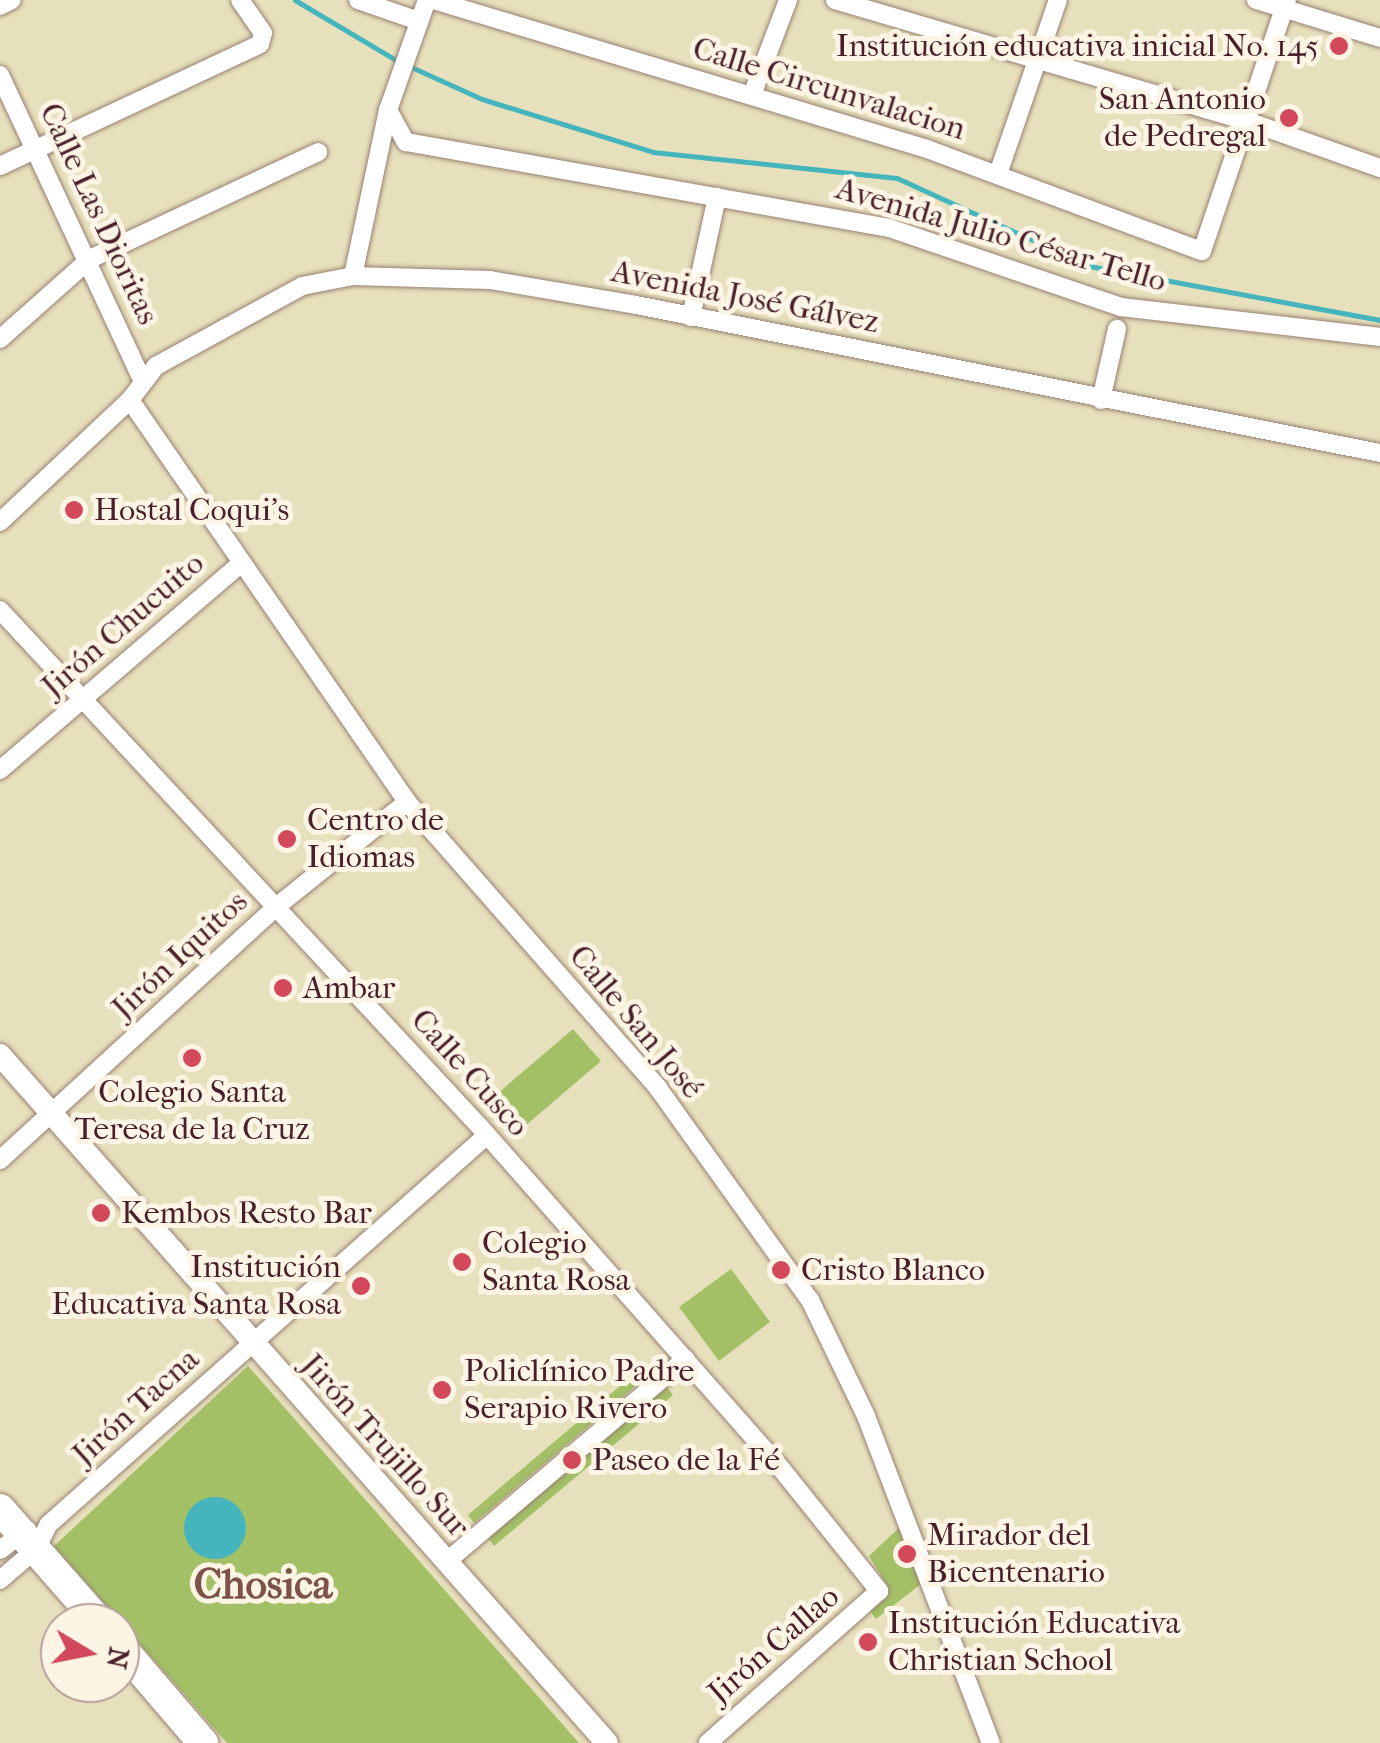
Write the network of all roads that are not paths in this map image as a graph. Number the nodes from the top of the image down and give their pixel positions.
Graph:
1 (12, 0) edge
2 (240, 0) edge
3 (358, 0) edge
4 (430, 0) edge
5 (788, 0) edge
6 (835, 0) edge
7 (1058, 0) edge
8 (1256, 0) edge
9 (1285, 4) edge
10 (0, 6) edge
11 (419, 21) junction
12 (1380, 38) edge
13 (1037, 64) junction
14 (0, 74) edge
15 (752, 95) junction
16 (388, 110) junction
17 (1247, 121) junction
18 (36, 149) junction
19 (318, 152) dead end
20 (0, 166) edge
21 (1380, 168) edge
22 (998, 174) junction
23 (718, 197) junction
24 (90, 259) junction
25 (353, 276) junction
26 (690, 317) junction
27 (1116, 329) dead end
28 (1380, 337) edge
29 (0, 339) edge
30 (142, 379) junction
31 (130, 400) junction
32 (1101, 400) junction
33 (1380, 453) edge
34 (0, 522) edge
35 (240, 564) junction
36 (0, 610) edge
37 (82, 702) junction
38 (0, 770) edge
39 (407, 802) junction
40 (276, 907) junction
41 (0, 1055) edge
42 (51, 1116) junction
43 (486, 1135) junction
44 (0, 1160) edge
45 (250, 1346) junction
46 (685, 1360) junction
47 (21, 1532) edge
48 (446, 1562) junction
49 (0, 1580) edge
50 (879, 1591) joint
51 (83, 1603) edge
52 (140, 1669) edge
53 (203, 1743) edge
54 (607, 1743) edge
55 (708, 1743) edge
56 (991, 1743) edge

1 - 10 street
2 - 18 street
3 - 11 street
4 - 11 street
4 - 15 street, Calle Circunvalacion
5 - 15 street
6 - 13 street
7 - 13 street
8 - 9 street
9 - 12 street
9 - 17 street
11 - 16 street
13 - 17 street
13 - 22 street
14 - 18 street, Calle Las Dioritas
15 - 22 street, Calle Circunvalacion
16 - 23 street, Avenida Julio César Tello
16 - 25 street
17 - 21 street
17 - 22 street, Calle Circunvalacion
18 - 20 street
18 - 24 street, Calle Las Dioritas
19 - 24 street
23 - 26 street
23 - 28 street, Avenida Julio César Tello
24 - 29 street
24 - 30 street, Calle Las Dioritas
25 - 26 street, Avenida José Gálvez
25 - 30 street, Avenida José Gálvez
26 - 32 street, Avenida José Gálvez
27 - 32 street
30 - 31 street
31 - 34 street
31 - 35 street, Calle San José
32 - 33 street, Avenida José Gálvez
35 - 37 street, Jirón Chucuito
35 - 39 street, Calle San José
36 - 37 street, Calle Cusco
37 - 38 street, Jirón Chucuito
37 - 40 street, Calle Cusco
39 - 40 street, Jirón Iquitos
39 - 56 street, Calle San José
40 - 42 street, Jirón Iquitos
40 - 43 street, Calle Cusco
41 - 42 street, Jirón Trujillo Sur
42 - 44 street, Jirón Iquitos
42 - 45 street, Jirón Trujillo Sur
43 - 45 street, Jirón Tacna
43 - 46 street, Calle Cusco
45 - 47 street, Jirón Tacna
45 - 48 street, Jirón Trujillo Sur
46 - 48 street
46 - 50 street, Calle Cusco
47 - 49 street, Jirón Tacna
47 - 51 highway
48 - 54 street, Jirón Trujillo Sur
50 - 55 street, Jirón Callao
52 - 53 highway

